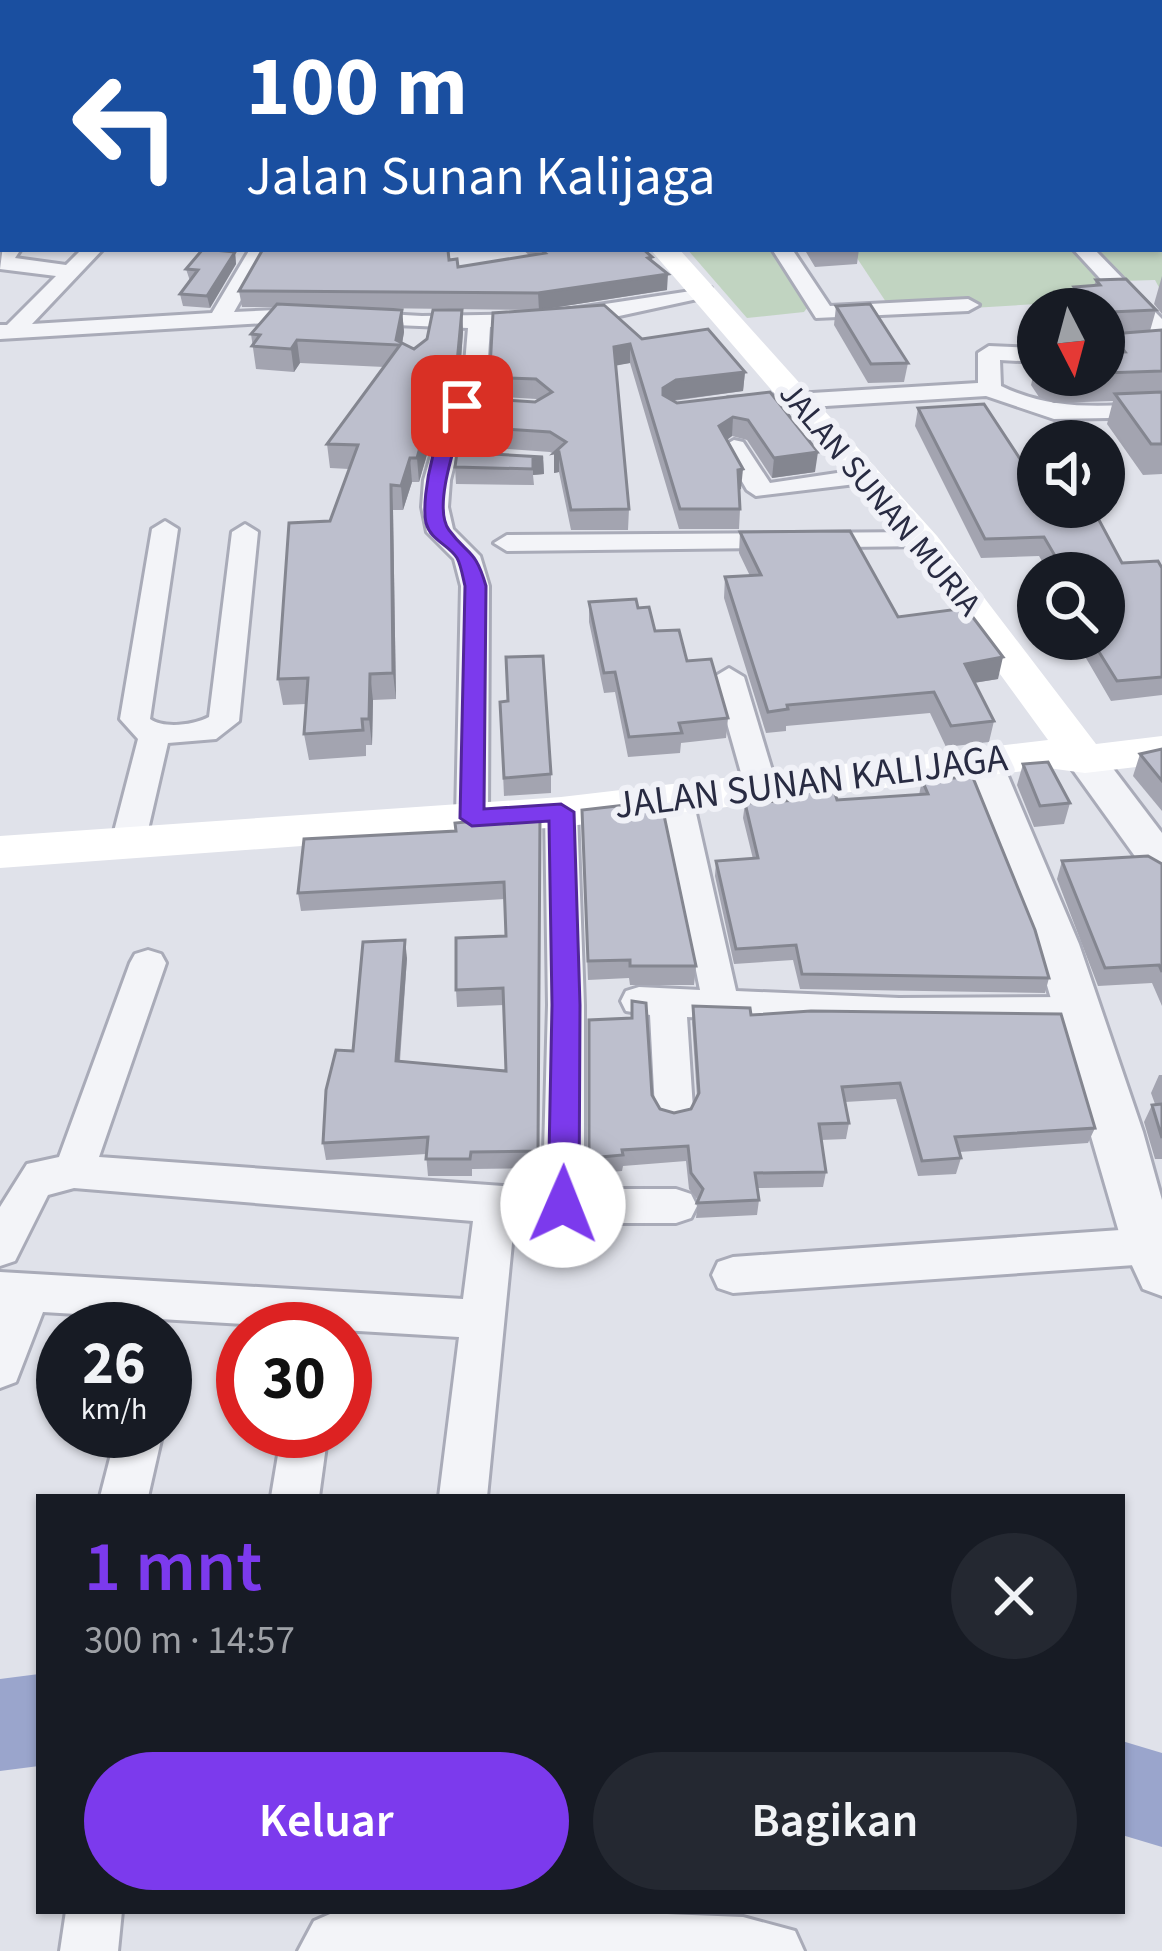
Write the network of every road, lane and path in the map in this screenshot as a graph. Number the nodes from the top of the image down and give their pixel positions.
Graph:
1 (9, 252) edge
2 (90, 252) edge
3 (251, 252) edge
4 (667, 252) edge
5 (784, 252) edge
6 (1086, 252) edge
7 (69, 271) junction
8 (704, 292) junction
9 (221, 316) junction
10 (479, 323) junction
11 (969, 324) junction
12 (7, 331) edge
13 (1162, 332) edge
14 (1017, 346) edge
15 (990, 388) junction
16 (797, 398) junction
17 (462, 406) junction
18 (499, 408) edge
19 (704, 409) edge
20 (1162, 410) edge
21 (734, 447) edge
22 (864, 476) junction
23 (165, 529) dead end
24 (245, 532) dead end
25 (920, 540) junction
26 (507, 543) dead end
27 (728, 677) dead end
28 (1162, 725) edge
29 (155, 734) junction
30 (1067, 749) junction
31 (1162, 750) edge
32 (982, 762) junction
33 (761, 787) junction
34 (676, 800) junction
35 (561, 812) junction
36 (472, 818) junction
37 (128, 843) junction
38 (0, 852) edge
39 (1162, 863) edge
40 (148, 963) dead end
41 (721, 1005) junction
42 (1076, 1011) junction
43 (674, 1109) edge
44 (74, 1172) junction
45 (563, 1205) junction
46 (496, 1206) junction
47 (676, 1206) dead end
48 (0, 1248) edge
49 (1156, 1260) edge
50 (733, 1275) dead end
51 (14, 1292) edge
52 (76, 1302) edge
53 (372, 1319) edge
54 (480, 1319) junction
55 (0, 1369) edge
56 (133, 1458) edge
57 (301, 1458) edge
58 (125, 1494) edge
59 (295, 1494) edge
60 (463, 1494) edge
61 (94, 1914) edge
62 (89, 1951) edge
63 (327, 1951) edge
64 (775, 1951) edge

1 - 7 street
2 - 7 street
3 - 9 street
4 - 8 main road, JALAN SUNAN MURIA
5 - 11 street
6 - 13 street
7 - 12 street
8 - 10 street
8 - 16 main road, JALAN SUNAN MURIA
9 - 10 street
9 - 12 street
10 - 17 street
11 - 14 street
11 - 15 street
15 - 16 street
15 - 20 street
16 - 19 street
16 - 22 main road, JALAN SUNAN MURIA
17 - 18 street
17 - 36 street
21 - 22 street
22 - 25 main road, JALAN SUNAN MURIA
23 - 29 street
24 - 29 street
25 - 26 street
25 - 30 main road, JALAN SUNAN MURIA
27 - 33 street
28 - 30 main road
29 - 37 street
30 - 31 main road
30 - 32 main road, JALAN SUNAN KALIJAGA
30 - 39 street
32 - 33 main road, JALAN SUNAN KALIJAGA
32 - 42 street
33 - 34 main road, JALAN SUNAN KALIJAGA
34 - 35 main road, JALAN SUNAN KALIJAGA
34 - 41 street
35 - 36 main road, JALAN SUNAN KALIJAGA
35 - 45 street
36 - 37 main road, JALAN SUNAN KALIJAGA
37 - 38 main road, JALAN SUNAN KALIJAGA
40 - 44 street
41 - 42 street
41 - 43 street
42 - 49 street
44 - 46 street
44 - 48 street
45 - 46 street
45 - 47 street
46 - 54 street
49 - 50 street
51 - 52 street
51 - 55 street
53 - 54 street
54 - 60 street
56 - 58 street
57 - 59 street
61 - 62 street
63 - 64 street

